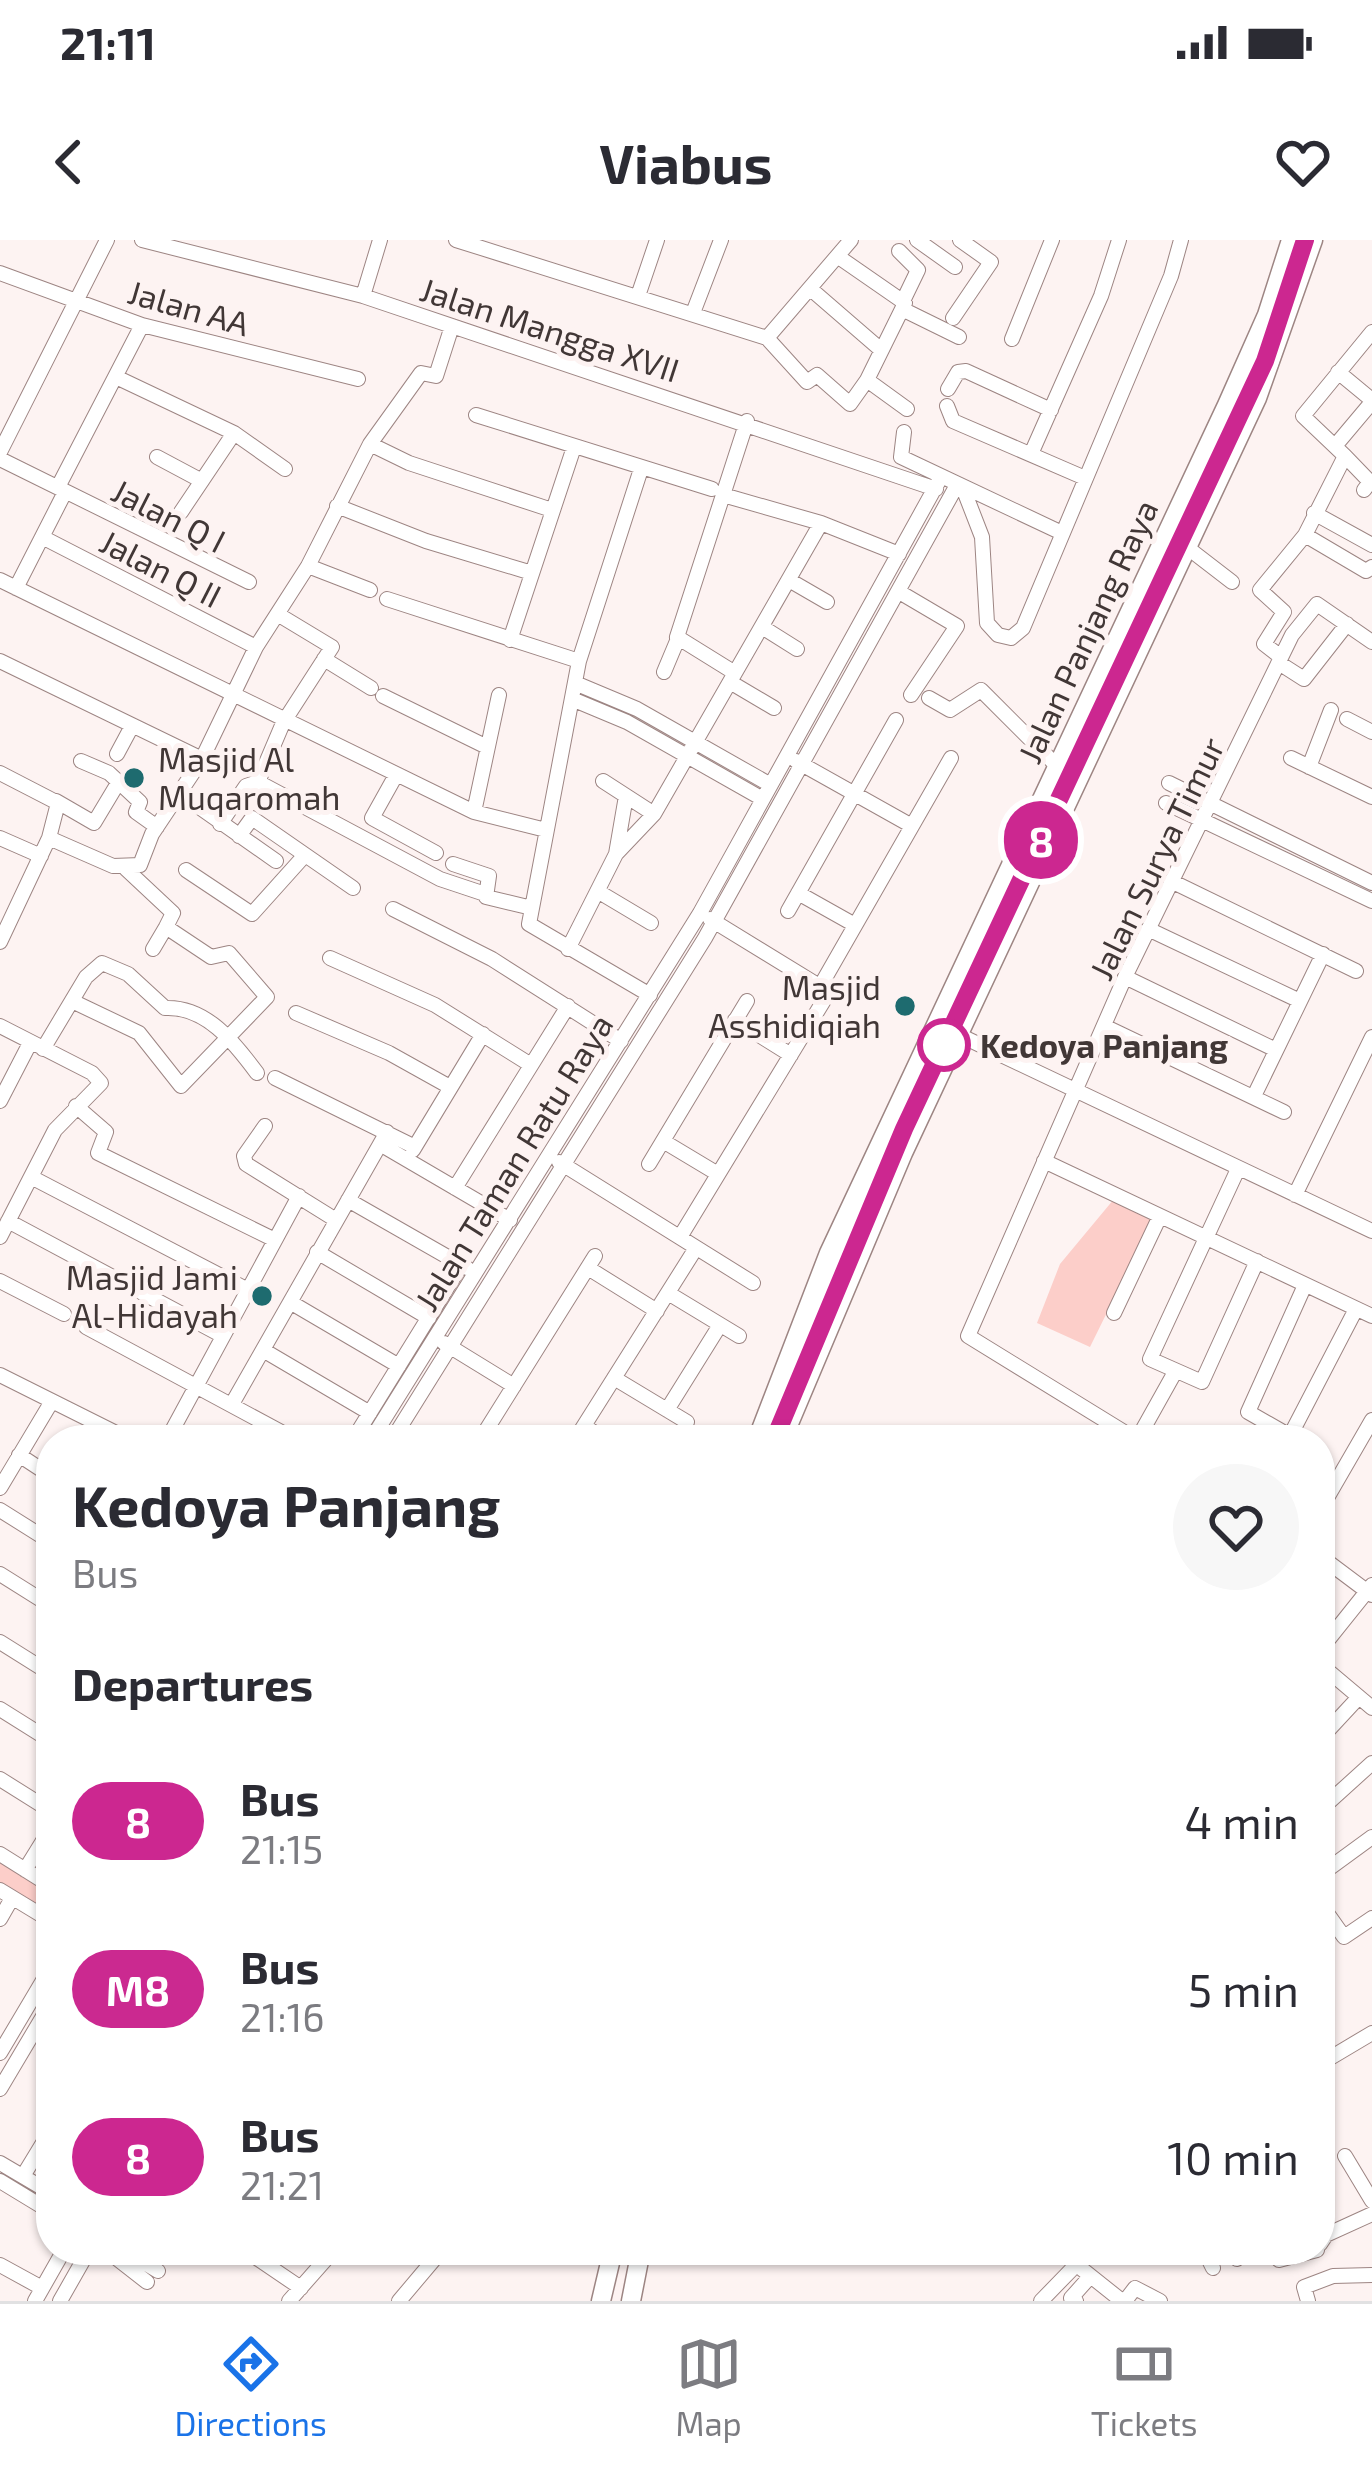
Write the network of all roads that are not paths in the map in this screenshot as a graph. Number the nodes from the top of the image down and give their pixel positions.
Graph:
1 (106, 240) edge
2 (142, 240) edge
3 (380, 240) edge
4 (456, 240) edge
5 (656, 240) edge
6 (721, 240) edge
7 (850, 240) edge
8 (917, 240) edge
9 (961, 240) edge
10 (1052, 240) edge
11 (1119, 240) edge
12 (1181, 240) edge
13 (1291, 240) edge
14 (1313, 240) edge
15 (899, 251) dead end
16 (840, 258) junction
17 (955, 266) dead end
18 (2, 279) edge
19 (812, 291) junction
20 (364, 296) junction
21 (638, 296) junction
22 (75, 301) junction
23 (903, 305) junction
24 (693, 313) junction
25 (952, 318) dead end
26 (142, 325) junction
27 (452, 326) junction
28 (1372, 332) edge
29 (767, 338) junction
30 (959, 338) dead end
31 (1012, 339) dead end
32 (880, 349) junction
33 (1339, 372) junction
34 (118, 378) junction
35 (358, 379) dead end
36 (867, 380) junction
37 (948, 388) dead end
38 (1372, 401) edge
39 (947, 406) dead end
40 (907, 409) dead end
41 (1051, 410) junction
42 (476, 415) dead end
43 (747, 421) junction
44 (904, 432) dead end
45 (234, 433) junction
46 (370, 444) junction
47 (574, 447) junction
48 (1340, 451) junction
49 (1031, 454) junction
50 (0, 455) edge
51 (157, 457) dead end
52 (285, 469) dead end
53 (641, 469) junction
54 (1085, 478) junction
55 (202, 482) junction
56 (1370, 482) edge
57 (939, 483) junction
58 (960, 487) junction
59 (62, 489) junction
60 (718, 492) junction
61 (993, 502) junction
62 (1180, 503) junction
63 (338, 506) junction
64 (552, 510) junction
65 (181, 512) dead end
66 (1200, 512) junction
67 (1314, 513) junction
68 (978, 522) junction
69 (821, 523) junction
70 (1166, 527) junction
71 (1062, 533) junction
72 (1306, 535) junction
73 (42, 537) junction
74 (1186, 540) junction
75 (1372, 545) edge
76 (899, 554) junction
77 (308, 566) junction
78 (1372, 567) edge
79 (532, 573) junction
80 (0, 580) edge
81 (789, 580) junction
82 (249, 582) dead end
83 (1232, 582) dead end
84 (16, 588) junction
85 (370, 590) dead end
86 (901, 593) junction
87 (386, 599) dead end
88 (827, 602) dead end
89 (279, 615) junction
90 (987, 623) junction
91 (1347, 624) junction
92 (957, 626) junction
93 (762, 627) junction
94 (511, 640) junction
95 (676, 641) junction
96 (1372, 641) edge
97 (256, 647) junction
98 (796, 649) dead end
99 (324, 658) junction
100 (1280, 660) junction
101 (0, 661) edge
102 (580, 661) junction
103 (664, 672) dead end
104 (732, 678) junction
105 (573, 691) junction
106 (232, 694) junction
107 (499, 695) dead end
108 (911, 695) dead end
109 (929, 698) dead end
110 (774, 708) dead end
111 (1331, 710) dead end
112 (286, 719) junction
113 (1347, 719) dead end
114 (896, 720) dead end
115 (132, 726) junction
116 (1372, 732) edge
117 (694, 739) junction
118 (487, 747) junction
119 (117, 754) dead end
120 (686, 754) junction
121 (950, 758) dead end
122 (1291, 758) dead end
123 (202, 759) junction
124 (794, 759) junction
125 (81, 761) dead end
126 (1057, 766) junction
127 (1309, 766) junction
128 (0, 773) edge
129 (396, 775) junction
130 (603, 781) dead end
131 (258, 782) junction
132 (118, 783) junction
133 (1169, 783) dead end
134 (765, 791) junction
135 (854, 794) junction
136 (182, 795) junction
137 (626, 796) junction
138 (1372, 797) edge
139 (56, 801) junction
140 (1166, 803) dead end
141 (474, 812) junction
142 (653, 814) junction
143 (1207, 814) junction
144 (220, 824) junction
145 (912, 826) junction
146 (157, 827) junction
147 (546, 830) junction
148 (239, 836) junction
149 (0, 838) edge
150 (49, 838) junction
151 (436, 853) dead end
152 (616, 854) junction
153 (305, 855) junction
154 (41, 856) junction
155 (1301, 858) junction
156 (276, 861) dead end
157 (452, 864) dead end
158 (126, 869) junction
159 (186, 870) dead end
160 (1171, 881) junction
161 (1372, 884) edge
162 (353, 888) dead end
163 (599, 892) junction
164 (798, 893) junction
165 (485, 895) junction
166 (1372, 901) edge
167 (393, 908) dead end
168 (532, 908) junction
169 (788, 911) dead end
170 (6, 912) edge
171 (707, 917) junction
172 (651, 922) dead end
173 (855, 925) junction
174 (166, 927) junction
175 (1148, 929) junction
176 (0, 942) edge
177 (153, 949) dead end
178 (568, 949) junction
179 (1323, 954) junction
180 (330, 958) dead end
181 (1356, 970) dead end
182 (1125, 977) junction
183 (821, 985) junction
184 (650, 995) junction
185 (72, 1001) junction
186 (747, 1001) dead end
187 (1300, 1001) junction
188 (568, 1006) junction
189 (296, 1013) dead end
190 (735, 1020) junction
191 (0, 1026) edge
192 (1104, 1026) junction
193 (483, 1034) junction
194 (958, 1034) junction
195 (1372, 1036) edge
196 (230, 1037) junction
197 (621, 1041) junction
198 (36, 1046) junction
199 (1276, 1050) junction
200 (791, 1055) junction
201 (531, 1065) junction
202 (257, 1072) dead end
203 (275, 1078) dead end
204 (450, 1087) junction
205 (1074, 1092) junction
206 (1254, 1096) junction
207 (0, 1101) edge
208 (76, 1106) junction
209 (1284, 1112) dead end
210 (266, 1126) dead end
211 (384, 1138) junction
212 (663, 1141) junction
213 (411, 1153) junction
214 (1044, 1160) junction
215 (558, 1161) junction
216 (649, 1164) dead end
217 (1238, 1169) junction
218 (718, 1174) junction
219 (31, 1178) junction
220 (455, 1188) junction
221 (1294, 1195) junction
222 (299, 1196) junction
223 (348, 1200) junction
224 (1160, 1216) junction
225 (336, 1220) junction
226 (510, 1220) junction
227 (8, 1221) junction
228 (1372, 1232) edge
229 (0, 1237) edge
230 (680, 1237) junction
231 (1205, 1237) junction
232 (275, 1240) junction
233 (696, 1248) junction
234 (317, 1252) junction
235 (1257, 1262) junction
236 (461, 1265) junction
237 (476, 1273) junction
238 (0, 1281) edge
239 (753, 1283) dead end
240 (1305, 1285) junction
241 (248, 1290) junction
242 (668, 1293) junction
243 (290, 1301) junction
244 (1356, 1309) junction
245 (657, 1311) junction
246 (1114, 1312) dead end
247 (64, 1314) dead end
248 (1372, 1316) edge
249 (429, 1318) junction
250 (720, 1325) junction
251 (86, 1327) dead end
252 (798, 1335) junction
253 (223, 1336) junction
254 (739, 1336) dead end
255 (442, 1342) junction
256 (820, 1345) junction
257 (262, 1350) junction
258 (789, 1362) junction
259 (398, 1366) junction
260 (1175, 1372) junction
261 (809, 1373) junction
262 (0, 1375) edge
263 (614, 1378) junction
264 (196, 1386) junction
265 (514, 1386) junction
266 (52, 1401) junction
267 (232, 1404) junction
268 (667, 1410) junction
269 (370, 1413) junction
270 (1372, 1420) edge
271 (687, 1422) dead end
272 (100, 1425) edge
273 (175, 1425) edge
274 (269, 1425) edge
275 (362, 1425) edge
276 (381, 1425) edge
277 (400, 1425) edge
278 (489, 1425) edge
279 (584, 1425) edge
280 (763, 1425) edge
281 (788, 1425) edge
282 (1113, 1425) edge
283 (1145, 1425) edge
284 (1271, 1425) edge
285 (1296, 1425) edge
286 (11, 1462) edge
287 (1335, 1484) edge
288 (0, 1488) edge
289 (0, 1510) edge
290 (36, 1533) edge
291 (1335, 1566) edge
292 (0, 1574) edge
293 (1370, 1590) edge
294 (36, 1597) edge
295 (1335, 1632) edge
296 (0, 1642) edge
297 (36, 1665) edge
298 (1335, 1677) edge
299 (1366, 1703) edge
300 (0, 1709) edge
301 (1335, 1727) edge
302 (36, 1732) edge
303 (1372, 1762) edge
304 (0, 1779) edge
305 (1335, 1796) edge
306 (36, 1802) edge
307 (1372, 1838) edge
308 (36, 1852) edge
309 (0, 1855) edge
310 (1335, 1864) edge
311 (25, 1870) junction
312 (36, 1877) edge
313 (6, 1894) edge
314 (36, 1912) edge
315 (1372, 1918) edge
316 (0, 1919) edge
317 (1335, 1924) edge
318 (36, 1993) edge
319 (36, 2028) edge
320 (1371, 2035) edge
321 (0, 2054) edge
322 (1335, 2055) edge
323 (0, 2089) edge
324 (36, 2155) edge
325 (1345, 2156) dead end
326 (0, 2163) edge
327 (23, 2176) junction
328 (0, 2181) edge
329 (36, 2184) edge
330 (1372, 2201) edge
331 (36, 2203) edge
332 (1372, 2214) edge
333 (1335, 2231) edge
334 (0, 2265) edge
335 (56, 2265) edge
336 (80, 2265) edge
337 (139, 2265) edge
338 (145, 2265) edge
339 (150, 2265) edge
340 (267, 2265) edge
341 (321, 2265) edge
342 (429, 2265) edge
343 (609, 2265) edge
344 (638, 2265) edge
345 (1212, 2265) edge
346 (1074, 2267) joint
347 (1213, 2268) dead end
348 (155, 2272) junction
349 (1372, 2275) edge
350 (1088, 2279) junction
351 (301, 2288) junction
352 (39, 2295) edge
353 (400, 2300) edge
354 (59, 2301) edge
355 (289, 2301) edge
356 (601, 2301) edge
357 (631, 2301) edge
358 (1041, 2301) edge
359 (1076, 2301) edge
360 (1124, 2301) edge
361 (1160, 2301) edge
362 (1308, 2301) edge

1 - 22 street
2 - 20 street, Jalan Mangga XVII
3 - 20 street
4 - 21 street
5 - 21 street
6 - 24 street
7 - 16 street
8 - 17 street
9 - 25 street
10 - 31 street
11 - 41 street
12 - 54 street
13 - 62 main road, Jalan Panjang Raya
14 - 66 main road, Jalan Panjang Raya
15 - 23 street
16 - 19 street
16 - 23 street
18 - 22 street, Jalan AA
19 - 29 street
19 - 32 street
20 - 27 street, Jalan Mangga XVII
21 - 24 street
22 - 26 street, Jalan AA
22 - 50 street
23 - 30 street
23 - 32 street
24 - 29 street
26 - 34 street
26 - 35 street, Jalan AA
27 - 43 street, Jalan Mangga XVII
27 - 46 street
28 - 33 street
29 - 36 street
32 - 36 street
33 - 38 street
33 - 48 street
34 - 45 street
34 - 59 street
36 - 40 street
37 - 41 street
38 - 48 street
39 - 49 street
41 - 49 street
42 - 47 street
43 - 57 street, Jalan Mangga XVII
43 - 60 street
44 - 57 street
45 - 52 street
45 - 55 street
46 - 63 street
46 - 64 street
47 - 53 street
47 - 64 street
48 - 56 street
48 - 67 street
49 - 54 street
50 - 59 street, Jalan Q I
51 - 55 street
53 - 60 street
53 - 102 street
54 - 71 street
55 - 65 street
57 - 58 street, Jalan Mangga XVII
57 - 76 street, Jalan Taman Ratu Raya
58 - 61 street, Jalan Mangga XVII
58 - 68 street
58 - 86 street, Jalan Taman Ratu Raya
59 - 73 street
59 - 82 street, Jalan Q I
60 - 69 street
60 - 95 street
61 - 68 street
61 - 71 street, Jalan Mangga XVII
62 - 66 main road
62 - 70 main road, Jalan Panjang Raya
63 - 77 street
63 - 79 street
64 - 79 street
66 - 74 main road, Jalan Panjang Raya
67 - 72 street
67 - 75 street
68 - 90 street
69 - 76 street
69 - 81 street
70 - 74 main road
70 - 126 main road, Jalan Panjang Raya
71 - 90 street
72 - 78 street
72 - 100 street
73 - 84 street
73 - 97 street, Jalan Q II
74 - 83 street
74 - 194 main road, Jalan Panjang Raya
76 - 124 street, Jalan Taman Ratu Raya
77 - 85 street
77 - 89 street
79 - 94 street
80 - 84 street
81 - 88 street
81 - 93 street
84 - 106 street
86 - 92 street
86 - 124 street, Jalan Taman Ratu Raya
87 - 94 street
89 - 97 street
89 - 99 street
90 - 92 street
91 - 96 street
91 - 100 street
91 - 100 street, Jalan Surya Timur
92 - 108 street
93 - 98 street
93 - 104 street
94 - 102 street
95 - 103 street
95 - 104 street
97 - 106 street
99 - 112 street
99 - 118 street
100 - 143 street, Jalan Surya Timur
101 - 115 street
102 - 105 street
104 - 110 street
104 - 117 street
105 - 117 street
105 - 120 street
105 - 147 street
106 - 112 street
106 - 123 street
107 - 118 street
109 - 126 street
111 - 127 street
112 - 129 street
112 - 131 street
113 - 116 street
114 - 135 street
115 - 119 street
115 - 123 street
117 - 120 street
117 - 134 street
118 - 141 street
120 - 134 street
120 - 142 street
121 - 145 street
122 - 127 street
123 - 136 street
124 - 134 street, Jalan Taman Ratu Raya
124 - 135 street
124 - 171 street, Jalan Taman Ratu Raya
125 - 132 street
126 - 252 main road, Jalan Panjang Raya
127 - 138 street
128 - 139 street
129 - 141 street
129 - 151 street
130 - 137 street
131 - 144 street
131 - 165 street
132 - 139 street
132 - 146 street
133 - 143 street
134 - 171 street, Jalan Taman Ratu Raya
135 - 145 street
135 - 164 street
136 - 144 street
136 - 146 street
137 - 142 street
137 - 152 street
139 - 150 street
140 - 143 street
141 - 147 street
142 - 152 street
143 - 155 street
143 - 160 street, Jalan Surya Timur
144 - 148 street
145 - 173 street
146 - 158 street
147 - 168 street
148 - 153 street
148 - 156 street
149 - 154 street
150 - 154 street
150 - 158 street
152 - 163 street
153 - 159 street
153 - 162 street
154 - 170 street
155 - 161 street
155 - 166 street
157 - 165 street
158 - 174 street
160 - 175 street, Jalan Surya Timur
160 - 179 street
163 - 172 street
163 - 178 street
164 - 169 street
164 - 173 street
165 - 168 street
167 - 188 street
168 - 178 street
170 - 176 street
171 - 183 street
171 - 184 street, Jalan Taman Ratu Raya
171 - 215 street, Jalan Taman Ratu Raya
173 - 183 street
174 - 177 street
174 - 196 street
175 - 182 street, Jalan Surya Timur
175 - 187 street
178 - 184 street
179 - 181 street
179 - 187 street
180 - 193 street
182 - 192 street, Jalan Surya Timur
182 - 199 street
183 - 200 street
184 - 197 street, Jalan Taman Ratu Raya
185 - 196 street
185 - 196 street
185 - 198 street
186 - 190 street
187 - 199 street
188 - 197 street
188 - 201 street
189 - 204 street
190 - 200 street
190 - 212 street
191 - 198 street
192 - 205 street, Jalan Surya Timur
192 - 206 street
193 - 201 street
193 - 204 street
194 - 205 street
194 - 256 main road, Jalan Panjang Raya
195 - 221 street
196 - 202 street
197 - 215 street, Jalan Taman Ratu Raya
198 - 207 street
198 - 208 street
199 - 206 street
200 - 218 street
201 - 220 street
203 - 211 street
204 - 213 street
205 - 214 street, Jalan Surya Timur
205 - 217 street
206 - 209 street
208 - 219 street
208 - 232 street
210 - 222 street
211 - 213 street
211 - 223 street
212 - 216 street
212 - 218 street
213 - 220 street
214 - 224 street
214 - 282 street, Jalan Surya Timur
215 - 226 street, Jalan Taman Ratu Raya
215 - 230 street
215 - 255 street, Jalan Taman Ratu Raya
217 - 221 street
217 - 231 street
218 - 230 street
219 - 227 street
219 - 241 street
220 - 226 street
221 - 228 street
222 - 225 street
222 - 232 street
223 - 225 street
223 - 236 street
224 - 231 street
224 - 246 street
225 - 234 street
226 - 237 street, Jalan Taman Ratu Raya
227 - 229 street
227 - 253 street
230 - 233 street
231 - 235 street
231 - 260 street
232 - 241 street
233 - 239 street
233 - 242 street
234 - 243 street
234 - 249 street
235 - 240 street
235 - 260 street
236 - 237 street
236 - 249 street
237 - 255 street, Jalan Taman Ratu Raya
238 - 247 street
240 - 244 street
240 - 284 street
241 - 253 street
242 - 245 street
242 - 250 street
243 - 257 street
243 - 259 street
244 - 248 street
244 - 285 street
245 - 263 street
245 - 265 street
249 - 259 street
250 - 254 street
250 - 268 street
251 - 264 street
252 - 256 main road
252 - 258 main road, Jalan Panjang Raya
253 - 264 street
255 - 265 street
255 - 276 street, Jalan Taman Ratu Raya
255 - 277 street, Jalan Taman Ratu Raya
256 - 261 main road, Jalan Panjang Raya
257 - 267 street
257 - 269 street
258 - 261 main road
258 - 280 main road, Jalan Panjang Raya
259 - 269 street
260 - 283 street
261 - 281 main road, Jalan Panjang Raya
262 - 266 street
263 - 268 street
263 - 279 street
264 - 267 street
264 - 273 street
265 - 278 street
266 - 272 street
266 - 286 street
267 - 274 street
268 - 271 street
269 - 275 street
270 - 287 street
286 - 288 street
289 - 290 street
291 - 293 street
292 - 294 street
293 - 295 street
296 - 297 street
298 - 299 street
299 - 301 street
300 - 302 street
303 - 305 street
304 - 306 street
307 - 310 street
308 - 311 street
309 - 311 street
311 - 312 street
313 - 314 street
313 - 316 street
315 - 317 street
318 - 321 street
319 - 323 street
320 - 322 street
324 - 327 street
325 - 330 street
326 - 327 street
327 - 329 street
328 - 331 street
332 - 333 street
334 - 352 street
335 - 352 street
336 - 354 street
337 - 348 street
338 - 348 street
339 - 348 street
340 - 351 street
341 - 351 street
342 - 353 street
343 - 356 main road
344 - 357 main road
345 - 347 street
346 - 350 street
346 - 358 street
349 - 362 street
350 - 359 street
350 - 360 street
351 - 355 street
360 - 361 street

